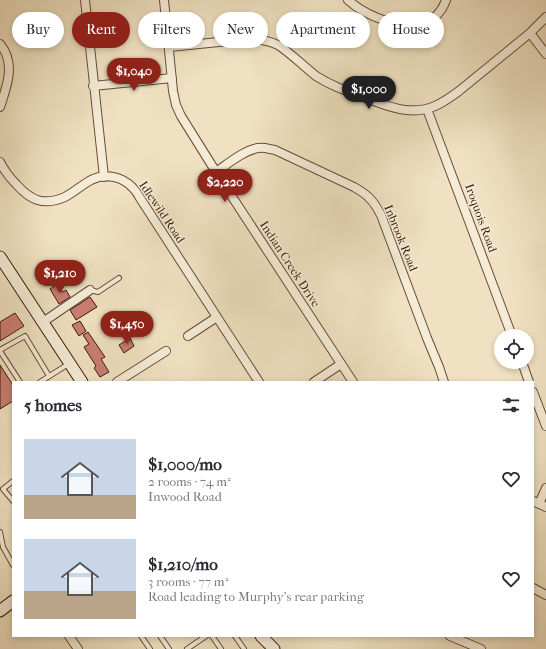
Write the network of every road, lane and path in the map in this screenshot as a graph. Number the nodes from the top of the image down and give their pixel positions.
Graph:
1 (85, 0) edge
2 (164, 0) edge
3 (348, 0) edge
4 (446, 0) edge
5 (165, 12) edge
6 (546, 17) edge
7 (530, 33) junction
8 (205, 43) edge
9 (0, 44) edge
10 (169, 48) edge
11 (546, 54) edge
12 (172, 78) junction
13 (93, 86) junction
14 (0, 107) edge
15 (427, 108) junction
16 (1, 166) edge
17 (216, 172) junction
18 (104, 177) junction
19 (0, 257) edge
20 (119, 278) dead end
21 (90, 290) joint
22 (217, 317) junction
23 (43, 322) junction
24 (509, 329) edge
25 (188, 336) dead end
26 (0, 351) edge
27 (166, 351) dead end
28 (70, 363) junction
29 (341, 364) junction
30 (524, 369) edge
31 (49, 376) junction
32 (19, 381) edge
33 (42, 381) edge
34 (81, 381) edge
35 (120, 381) edge
36 (258, 381) edge
37 (316, 381) edge
38 (352, 381) edge
39 (444, 381) edge
40 (529, 381) edge
41 (534, 395) edge
42 (546, 426) edge
43 (12, 482) edge
44 (546, 488) edge
45 (12, 500) edge
46 (539, 504) edge
47 (0, 532) edge
48 (12, 563) edge
49 (534, 589) edge
50 (546, 595) edge
51 (12, 602) edge
52 (0, 611) edge
53 (70, 637) edge
54 (142, 637) edge
55 (161, 637) edge
56 (205, 637) edge
57 (213, 637) edge
58 (236, 637) edge
59 (262, 637) edge
60 (452, 637) edge
61 (194, 647) edge
62 (78, 649) edge
63 (150, 649) edge
64 (169, 649) edge
65 (188, 649) edge
66 (221, 649) edge
67 (244, 649) edge
68 (274, 649) edge
69 (481, 649) edge

1 - 13 street
2 - 5 street, Indian Creek Drive
3 - 4 street
6 - 7 street
7 - 11 street
7 - 15 street
8 - 15 street
9 - 14 street
10 - 12 street, Indian Creek Drive
12 - 13 street
12 - 17 street, Indian Creek Drive
13 - 18 street
15 - 24 street, Iroquois Road
16 - 18 street, Idlewild Road
17 - 29 street, Indian Creek Drive
17 - 39 street, Inbrook Road
18 - 22 street, Idlewild Road
19 - 23 street
20 - 21 lane
21 - 23 street
22 - 25 street
22 - 36 street, Idlewild Road
23 - 28 street
26 - 31 lane
26 - 32 lane
27 - 35 street
28 - 31 lane
28 - 34 street
29 - 37 street
29 - 38 street, Indian Creek Drive
30 - 40 street
31 - 33 lane
41 - 42 street
43 - 45 lane
44 - 46 street
47 - 48 lane
49 - 50 street
51 - 52 street
53 - 62 street
54 - 63 lane
55 - 64 lane
56 - 61 lane
57 - 66 lane
58 - 67 lane
59 - 68 street
60 - 69 street
61 - 65 lane

